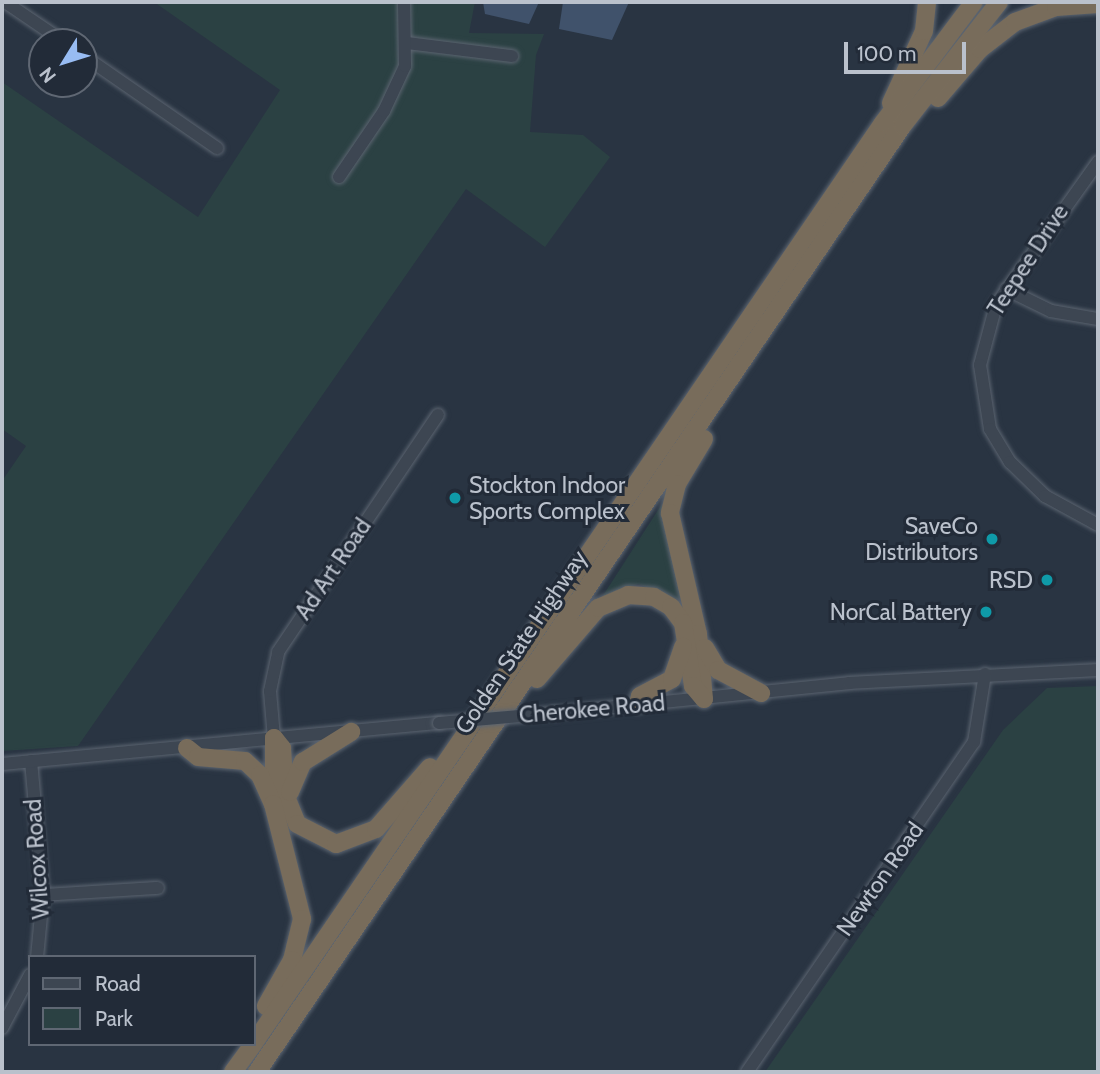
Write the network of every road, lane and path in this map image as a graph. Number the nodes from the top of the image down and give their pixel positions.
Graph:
1 (5, 2) edge
2 (404, 2) edge
3 (927, 2) edge
4 (974, 2) edge
5 (999, 2) edge
6 (1098, 4) edge
7 (43, 28) edge
8 (407, 43) junction
9 (512, 56) dead end
10 (98, 66) edge
11 (883, 123) junction
12 (903, 125) junction
13 (217, 148) dead end
14 (1098, 162) edge
15 (339, 177) dead end
16 (1006, 289) junction
17 (1098, 319) edge
18 (722, 395) junction
19 (438, 415) dead end
20 (1098, 526) edge
21 (692, 636) junction
22 (1098, 670) edge
23 (985, 674) junction
24 (761, 693) junction
25 (704, 699) junction
26 (638, 704) junction
27 (500, 717) junction
28 (351, 732) junction
29 (274, 738) junction
30 (461, 739) junction
31 (187, 748) junction
32 (31, 761) junction
33 (2, 764) edge
34 (281, 803) junction
35 (158, 888) dead end
36 (43, 895) junction
37 (37, 955) edge
38 (28, 979) edge
39 (256, 1023) edge
40 (2, 1028) edge
41 (256, 1041) edge
42 (252, 1046) edge
43 (233, 1072) edge
44 (257, 1072) edge
45 (747, 1072) edge

1 - 7 street
2 - 8 street
3 - 11 highway
4 - 11 highway, Golden State Highway
5 - 12 highway, Golden State Highway
6 - 12 highway
8 - 9 street
8 - 15 street
10 - 13 street
11 - 30 highway, Golden State Highway
12 - 18 highway, Golden State Highway
14 - 16 street, Teepee Drive
16 - 17 street
16 - 20 street, Teepee Drive
18 - 21 highway
18 - 27 highway, Golden State Highway
19 - 29 street, Ad Art Road
21 - 24 highway
21 - 25 highway
21 - 26 highway
21 - 27 highway
22 - 23 street, Cherokee Road
23 - 24 street, Cherokee Road
23 - 45 street, Newton Road
24 - 25 street, Cherokee Road
25 - 26 street, Cherokee Road
26 - 28 street, Cherokee Road, bridge
27 - 44 highway, Golden State Highway
28 - 29 street, Cherokee Road
28 - 34 highway
29 - 31 street, Cherokee Road
29 - 34 highway
30 - 34 highway
30 - 41 highway, Golden State Highway
31 - 32 street, Cherokee Road
31 - 34 highway
32 - 33 street, Cherokee Road
32 - 36 street, Wilcox Road
34 - 39 highway
35 - 36 street
36 - 37 street, Wilcox Road
38 - 40 street
42 - 43 highway, Golden State Highway

